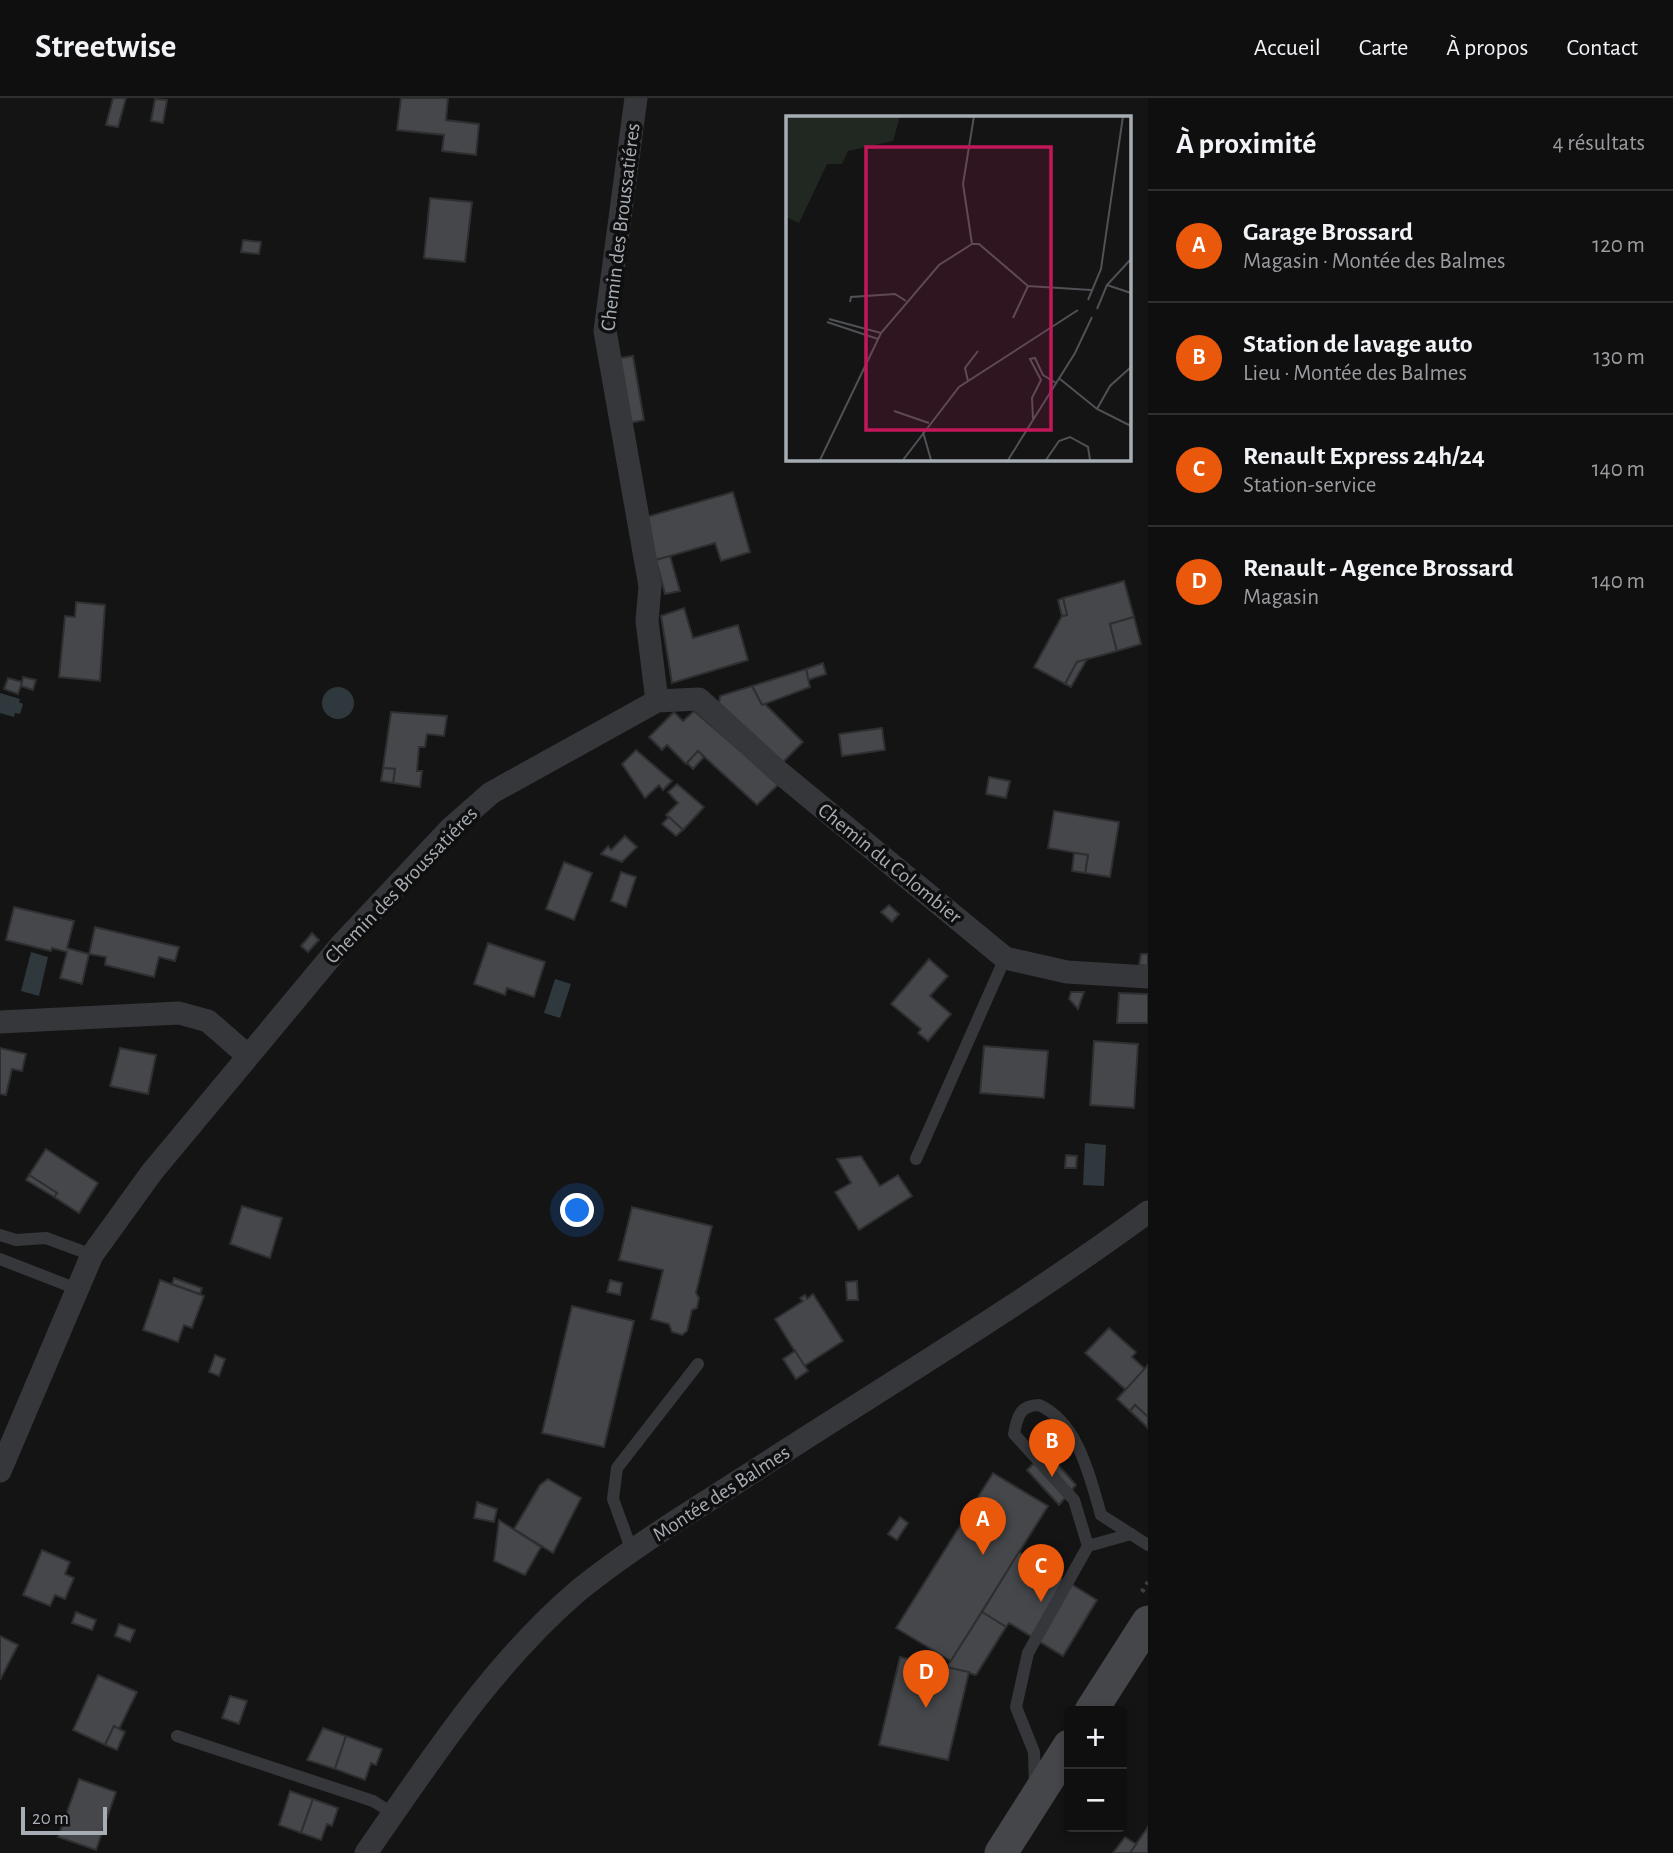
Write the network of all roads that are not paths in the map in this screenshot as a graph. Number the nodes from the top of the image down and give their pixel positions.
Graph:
1 (636, 98) edge
2 (657, 701) junction
3 (1005, 958) junction
4 (1148, 977) edge
5 (0, 1022) edge
6 (247, 1055) junction
7 (916, 1159) dead end
8 (1148, 1212) edge
9 (0, 1235) edge
10 (92, 1255) junction
11 (0, 1259) edge
12 (77, 1289) junction
13 (698, 1364) dead end
14 (0, 1471) edge
15 (1131, 1534) junction
16 (1148, 1545) edge
17 (1088, 1546) junction
18 (632, 1551) junction
19 (1148, 1622) edge
20 (1094, 1706) edge
21 (177, 1736) dead end
22 (1064, 1754) edge
23 (1035, 1800) junction
24 (394, 1814) junction
25 (366, 1853) edge
26 (1001, 1853) edge

1 - 2 street, Chemin des Broussatiéres
2 - 3 street, Chemin du Colombier
2 - 6 street, Chemin des Broussatiéres
3 - 4 street, Chemin du Colombier
3 - 7 lane
5 - 6 street
6 - 10 street, Chemin des Broussatiéres
8 - 18 street, Montée des Balmes
9 - 10 lane
10 - 12 street, Chemin des Broussatiéres
11 - 12 lane
12 - 14 street, Chemin des Broussatiéres
13 - 18 lane
15 - 16 lane
15 - 17 lane
15 - 17 lane
17 - 23 lane
18 - 24 street, Montée des Balmes
19 - 20 main road
21 - 24 lane
22 - 23 main road
23 - 26 main road
24 - 25 street, Montée des Balmes

